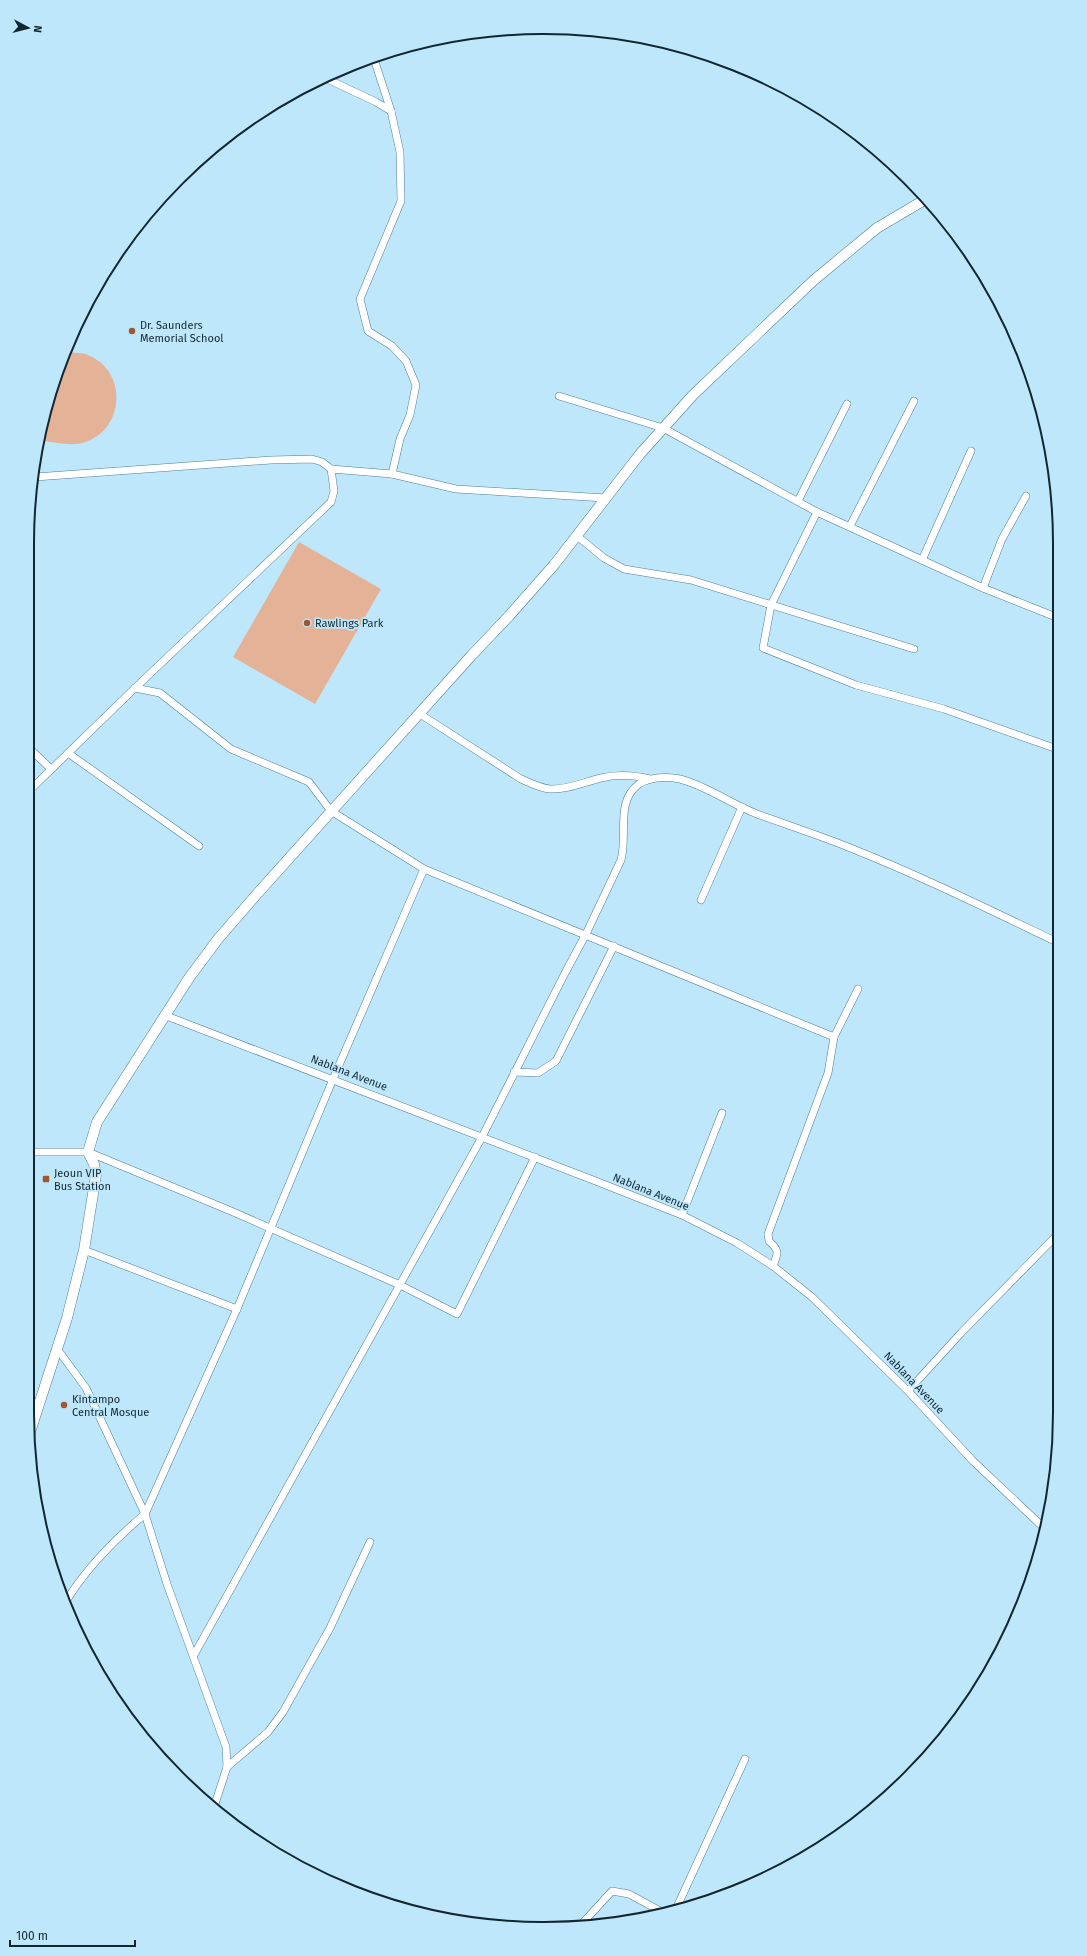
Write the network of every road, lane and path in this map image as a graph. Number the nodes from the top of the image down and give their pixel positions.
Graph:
1 (374, 63) edge
2 (331, 81) edge
3 (391, 111) junction
4 (921, 202) edge
5 (559, 396) dead end
6 (914, 402) dead end
7 (847, 404) dead end
8 (663, 428) junction
9 (972, 451) dead end
10 (331, 469) junction
11 (392, 474) junction
12 (38, 477) edge
13 (1026, 496) dead end
14 (606, 498) junction
15 (798, 501) junction
16 (817, 512) junction
17 (850, 526) junction
18 (577, 536) junction
19 (922, 560) junction
20 (983, 588) junction
21 (771, 605) junction
22 (1053, 616) edge
23 (914, 649) dead end
24 (135, 688) junction
25 (420, 714) junction
26 (1053, 748) edge
27 (34, 753) edge
28 (68, 753) junction
29 (51, 769) junction
30 (650, 779) junction
31 (34, 786) edge
32 (742, 807) junction
33 (331, 811) junction
34 (198, 846) dead end
35 (424, 869) junction
36 (701, 900) dead end
37 (586, 934) junction
38 (1053, 940) edge
39 (614, 946) junction
40 (858, 989) dead end
41 (164, 1015) junction
42 (834, 1037) junction
43 (514, 1072) junction
44 (332, 1079) junction
45 (722, 1113) dead end
46 (482, 1137) junction
47 (34, 1152) edge
48 (88, 1152) junction
49 (535, 1157) junction
50 (682, 1215) junction
51 (270, 1229) junction
52 (1053, 1240) edge
53 (84, 1250) junction
54 (773, 1266) junction
55 (400, 1285) junction
56 (237, 1309) junction
57 (58, 1350) junction
58 (908, 1391) junction
59 (34, 1420) edge
60 (145, 1514) junction
61 (1040, 1524) edge
62 (370, 1542) dead end
63 (69, 1596) edge
64 (194, 1655) junction
65 (745, 1759) dead end
66 (227, 1767) junction
67 (216, 1802) edge
68 (678, 1904) edge
69 (657, 1909) edge
70 (585, 1920) edge

1 - 3 street
2 - 3 street
3 - 11 street
4 - 8 main road
5 - 8 street
6 - 17 street
7 - 15 street
8 - 14 main road
8 - 15 street
9 - 19 street
10 - 11 street
10 - 12 street
10 - 24 street
11 - 14 street
13 - 20 street
14 - 18 main road
15 - 16 street
16 - 17 street
16 - 21 street
17 - 19 street
18 - 21 street
18 - 25 main road
19 - 20 street
20 - 22 street
21 - 23 street
21 - 26 street
24 - 28 street
24 - 33 street
25 - 30 street
25 - 33 main road
27 - 29 street
28 - 29 street
28 - 34 street
29 - 31 street
30 - 32 street
30 - 37 street
32 - 36 street
32 - 38 street
33 - 35 street
33 - 41 main road
35 - 37 street
35 - 44 street
37 - 39 street
37 - 43 street
39 - 42 street
39 - 43 street
40 - 42 street
41 - 44 street, Nablana Avenue
41 - 48 main road
42 - 54 street
43 - 46 street
44 - 46 street, Nablana Avenue
44 - 51 street
45 - 50 street
46 - 49 street, Nablana Avenue
46 - 55 street
47 - 48 street
48 - 51 street
48 - 53 main road
49 - 50 street, Nablana Avenue
49 - 55 street
50 - 54 street, Nablana Avenue
51 - 55 street
51 - 56 street
52 - 58 street
53 - 56 street
53 - 57 main road
54 - 58 street, Nablana Avenue
55 - 64 street
56 - 60 street
57 - 59 main road
57 - 60 street
58 - 61 street, Nablana Avenue
60 - 63 street
60 - 64 street
62 - 66 street
64 - 66 street
65 - 68 street
66 - 67 street
69 - 70 street

